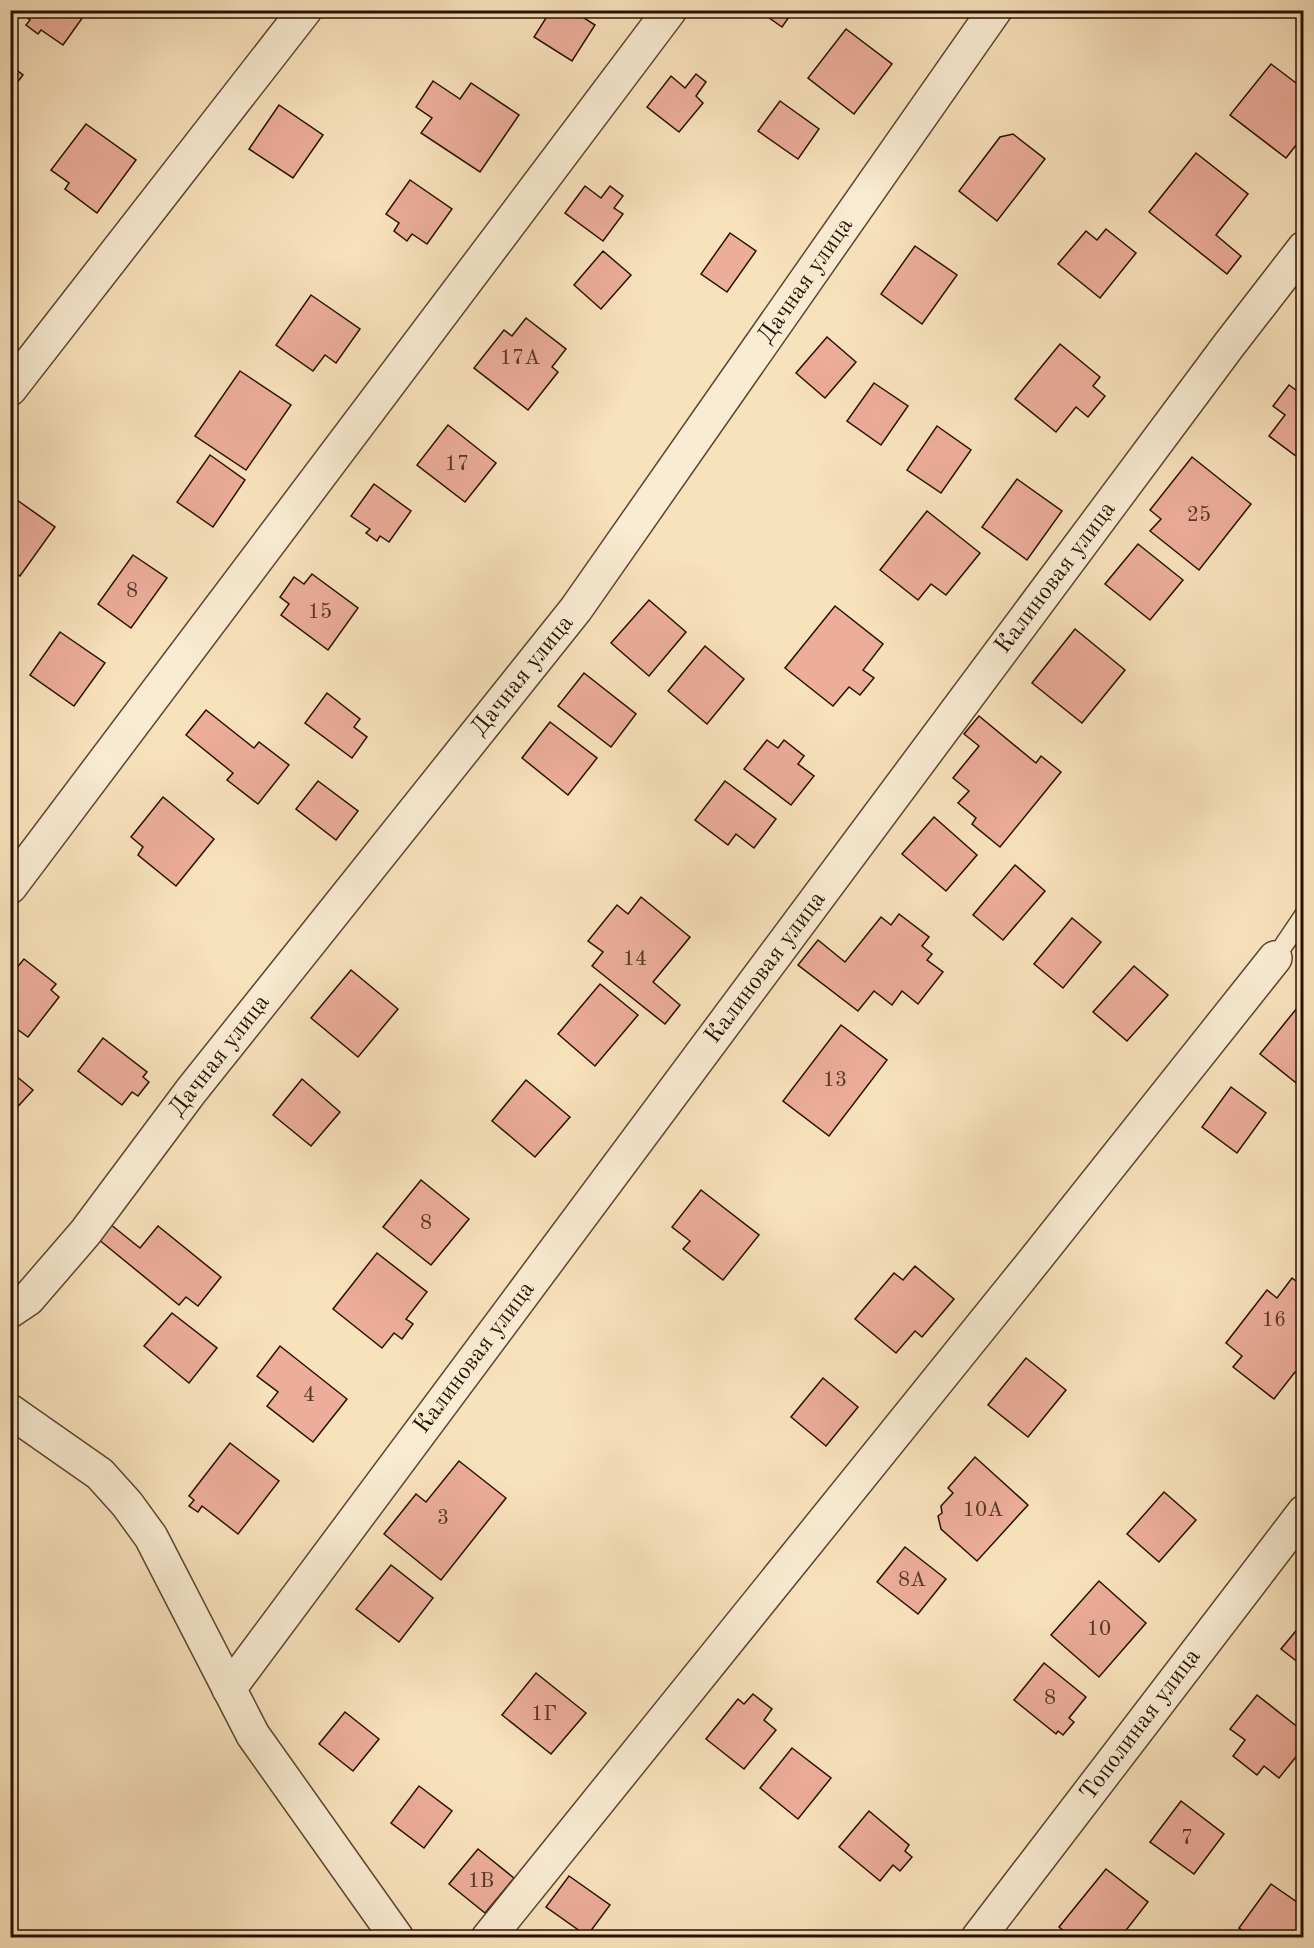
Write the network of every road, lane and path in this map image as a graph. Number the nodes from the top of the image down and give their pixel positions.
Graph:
1 (305, 10) edge
2 (670, 10) edge
3 (995, 10) edge
4 (1304, 248) edge
5 (10, 389) edge
6 (10, 887) edge
7 (1304, 915) edge
8 (1275, 958) joint
9 (10, 1311) edge
10 (10, 1411) edge
11 (1304, 1512) edge
12 (229, 1689) junction
13 (397, 1938) edge
14 (488, 1938) edge
15 (978, 1938) edge

1 - 5 street
2 - 6 street
3 - 9 street, Дачная улица
4 - 12 street, Калиновая улица
7 - 8 lane
8 - 14 street
10 - 12 street
11 - 15 street, Тополиная улица
12 - 13 street

